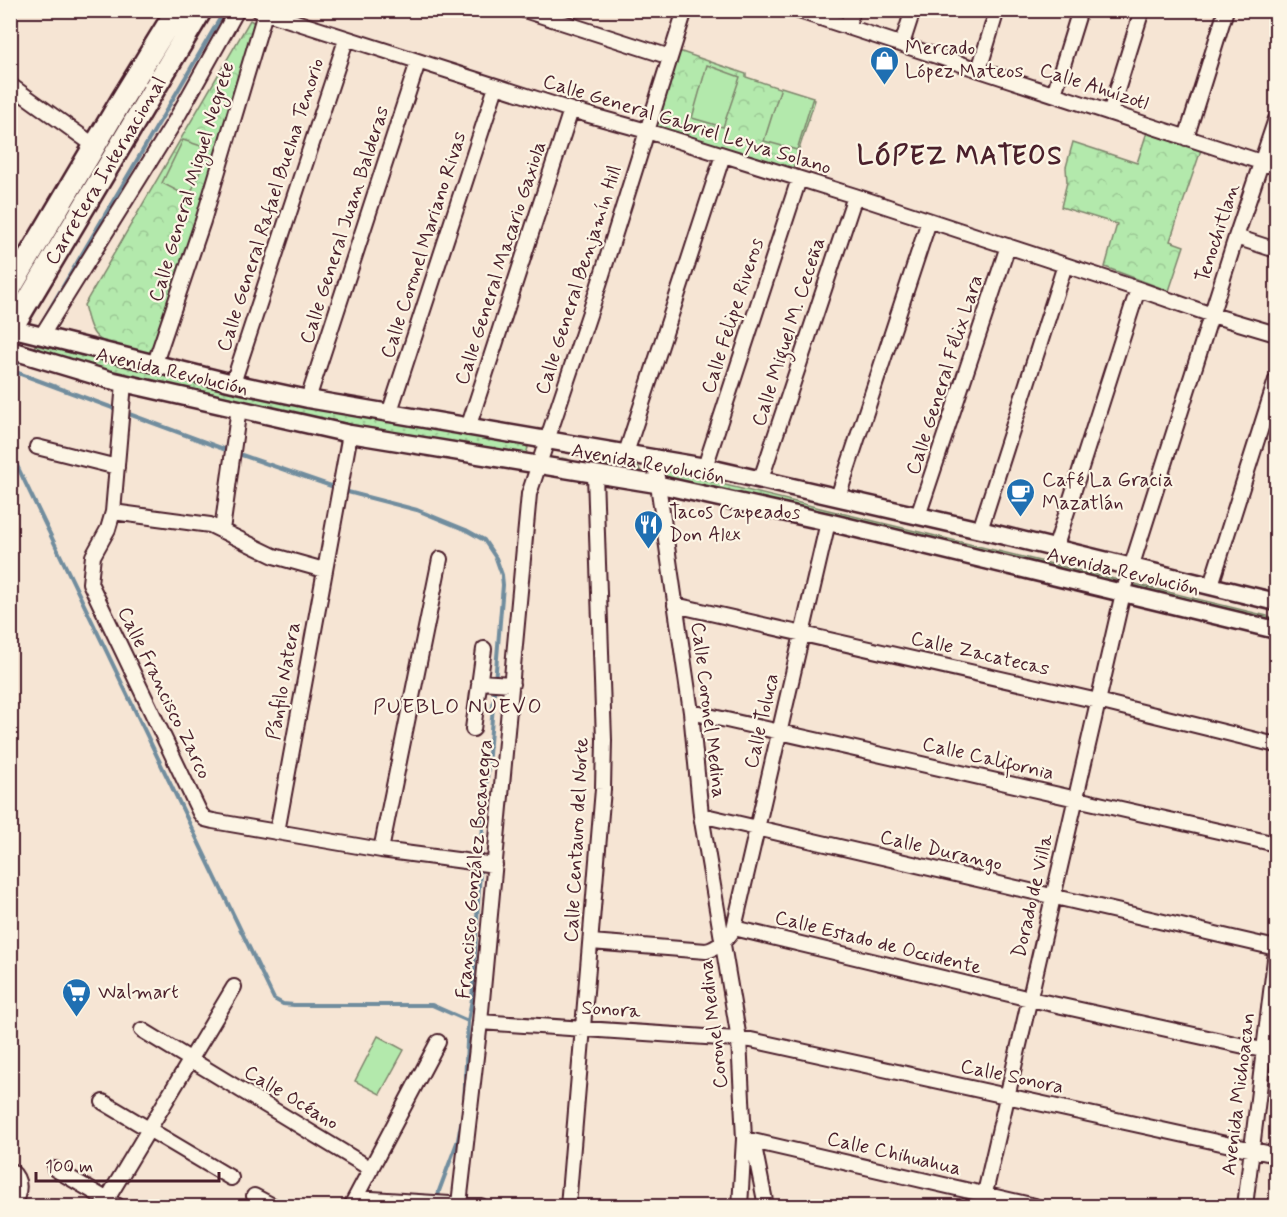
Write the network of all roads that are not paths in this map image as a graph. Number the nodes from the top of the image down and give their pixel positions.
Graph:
1 (177, 10) edge
2 (201, 10) edge
3 (237, 10) edge
4 (524, 10) edge
5 (685, 10) edge
6 (796, 10) edge
7 (853, 10) edge
8 (914, 10) edge
9 (997, 10) edge
10 (1080, 10) edge
11 (1142, 10) edge
12 (1226, 10) edge
13 (261, 12) edge
14 (847, 27) junction
15 (346, 40) junction
16 (902, 44) junction
17 (670, 57) junction
18 (418, 62) junction
19 (979, 70) junction
20 (10, 85) edge
21 (496, 87) junction
22 (1054, 94) junction
23 (571, 110) junction
24 (1110, 113) junction
25 (1276, 119) edge
26 (647, 131) junction
27 (1186, 138) junction
28 (95, 146) junction
29 (723, 155) junction
30 (1262, 163) junction
31 (1276, 167) edge
32 (799, 178) junction
33 (855, 196) junction
34 (929, 221) junction
35 (1236, 237) junction
36 (1008, 246) junction
37 (1276, 250) edge
38 (1065, 265) junction
39 (10, 289) edge
40 (1138, 289) junction
41 (1212, 315) junction
42 (11, 334) edge
43 (1276, 334) edge
44 (42, 335) junction
45 (155, 363) junction
46 (1276, 380) edge
47 (124, 383) junction
48 (233, 383) junction
49 (308, 399) junction
50 (239, 408) junction
51 (389, 414) junction
52 (468, 428) junction
53 (350, 434) junction
54 (548, 441) junction
55 (37, 447) dead end
56 (626, 453) junction
57 (654, 458) junction
58 (117, 466) junction
59 (538, 466) junction
60 (705, 466) junction
61 (595, 475) junction
62 (761, 479) junction
63 (656, 484) junction
64 (838, 497) junction
65 (113, 512) junction
66 (918, 516) junction
67 (828, 522) junction
68 (222, 530) junction
69 (980, 530) junction
70 (1055, 549) junction
71 (440, 559) dead end
72 (1131, 567) junction
73 (324, 570) junction
74 (1211, 585) junction
75 (1123, 594) junction
76 (1276, 602) edge
77 (675, 605) junction
78 (1276, 630) edge
79 (801, 633) junction
80 (484, 649) dead end
81 (479, 682) junction
82 (512, 684) junction
83 (1098, 701) junction
84 (691, 712) junction
85 (473, 729) dead end
86 (780, 732) junction
87 (1276, 745) edge
88 (1075, 799) junction
89 (701, 815) junction
90 (757, 828) junction
91 (277, 832) junction
92 (1276, 844) edge
93 (381, 850) junction
94 (484, 864) junction
95 (1052, 898) junction
96 (734, 928) junction
97 (723, 941) junction
98 (591, 942) junction
99 (1276, 950) edge
100 (234, 987) dead end
101 (1030, 999) junction
102 (480, 1022) junction
103 (583, 1028) junction
104 (142, 1030) dead end
105 (739, 1038) junction
106 (438, 1042) dead end
107 (1270, 1052) edge
108 (191, 1060) junction
109 (1007, 1096) junction
110 (103, 1102) dead end
111 (149, 1130) junction
112 (748, 1140) junction
113 (1253, 1150) junction
114 (1276, 1155) edge
115 (55, 1169) dead end
116 (371, 1169) junction
117 (10, 1170) edge
118 (231, 1178) dead end
119 (254, 1196) dead end
120 (983, 1201) edge
121 (353, 1202) edge
122 (110, 1204) edge
123 (455, 1204) junction
124 (12, 1206) edge
125 (273, 1206) edge
126 (482, 1206) edge
127 (568, 1206) edge
128 (740, 1206) edge
129 (766, 1206) edge
130 (1035, 1206) edge
131 (1245, 1206) edge

1 - 28 main road, Carretera Internacional
2 - 42 main road, Carretera Internacional
3 - 44 street
4 - 17 street
5 - 17 street, Calle General Benjamín Hill
6 - 14 street, Calle Ahuízotl
7 - 14 street
8 - 16 street
9 - 19 street
10 - 22 street
11 - 24 street
12 - 27 street
13 - 15 street, Calle General Gabriel Leyva Solano
13 - 45 street, Calle General Miguel Negrete
14 - 16 street, Calle Ahuízotl
15 - 18 street, Calle General Gabriel Leyva Solano
15 - 48 street, Calle General Rafael Buelna Tenorio
16 - 19 street, Calle Ahuízotl
17 - 26 street, Calle General Benjamín Hill
18 - 21 street, Calle General Gabriel Leyva Solano
18 - 49 street, Calle General Juan Balderas
19 - 22 street, Calle Ahuízotl
20 - 28 street
21 - 23 street, Calle General Gabriel Leyva Solano
21 - 51 street, Calle Coronel Mariano Rivas
22 - 24 street, Calle Ahuízotl
23 - 26 street, Calle General Gabriel Leyva Solano
23 - 52 street, Calle General Macario Gaxiola
24 - 27 street, Calle Ahuízotl
25 - 30 street, Tenochitlan
26 - 29 street, Calle General Gabriel Leyva Solano
26 - 54 street, Calle General Benjamín Hill
27 - 30 street, Calle Ahuízotl
28 - 39 main road, Carretera Internacional
29 - 32 street, Calle General Gabriel Leyva Solano
29 - 56 street
30 - 31 street, Calle Ahuízotl
30 - 35 street, Tenochitlan
32 - 33 street, Calle General Gabriel Leyva Solano
32 - 60 street, Calle Felipe Riveros
33 - 34 street, Calle General Gabriel Leyva Solano
33 - 62 street, Calle Miguel M. Ceceña
34 - 36 street, Calle General Gabriel Leyva Solano
34 - 64 street
35 - 37 street
35 - 41 street, Tenochitlan
36 - 38 street, Calle General Gabriel Leyva Solano
36 - 66 street, Calle General Félix Lara
38 - 40 street, Calle General Gabriel Leyva Solano
38 - 69 street
40 - 41 street, Calle General Gabriel Leyva Solano
40 - 70 street
41 - 43 street, Calle General Gabriel Leyva Solano
41 - 72 street, Tenochitlan
42 - 44 street, Avenida Revolución
42 - 47 street, Avenida Revolución
44 - 45 street, Avenida Revolución
45 - 48 street, Avenida Revolución
46 - 74 street
47 - 50 street, Avenida Revolución
47 - 58 street
48 - 49 street, Avenida Revolución
49 - 51 street, Avenida Revolución
50 - 53 street, Avenida Revolución
50 - 68 street
51 - 52 street, Avenida Revolución
52 - 54 street, Avenida Revolución
53 - 59 street, Avenida Revolución
53 - 73 street, Pánfilo Natera
54 - 56 street, Avenida Revolución
54 - 59 street, Calle General Benjamín Hill
55 - 58 street
56 - 57 street, Avenida Revolución
57 - 60 street, Avenida Revolución
57 - 63 street, Calle Coronel Medina
58 - 65 street
59 - 61 street, Avenida Revolución
59 - 82 street, Francisco González Bocanegra
60 - 62 street, Avenida Revolución
61 - 63 street, Avenida Revolución
61 - 98 street, Calle Centauro del Norte
62 - 64 street, Avenida Revolución
63 - 67 street, Avenida Revolución
63 - 77 street, Calle Coronel Medina
64 - 66 street, Avenida Revolución
65 - 68 street
65 - 91 street, Calle Francisco Zarco
66 - 69 street, Avenida Revolución
67 - 75 street, Avenida Revolución
67 - 79 street, Calle Toluca
68 - 73 street
69 - 70 street, Avenida Revolución
70 - 72 street, Avenida Revolución
71 - 93 street
72 - 74 street, Avenida Revolución
72 - 75 street, Dorado de Villa
73 - 91 street, Pánfilo Natera
74 - 76 street, Avenida Revolución
75 - 78 street, Avenida Revolución
75 - 83 street, Dorado de Villa
77 - 79 street, Calle Zacatecas
77 - 84 street, Calle Coronel Medina
79 - 83 street, Calle Zacatecas
79 - 86 street, Calle Toluca
80 - 81 street
81 - 82 street
81 - 85 street
82 - 94 street, Francisco González Bocanegra
83 - 87 street, Calle Zacatecas
83 - 88 street, Dorado de Villa
84 - 86 street, Calle California
84 - 89 street, Calle Coronel Medina
86 - 88 street, Calle California
86 - 90 street, Calle Toluca
88 - 92 street, Calle California
88 - 95 street, Dorado de Villa
89 - 90 street, Calle Durango
89 - 97 street, Calle Coronel Medina
90 - 95 street, Calle Durango
90 - 96 street, Calle Toluca
91 - 93 street
93 - 94 street
94 - 102 street, Francisco González Bocanegra
95 - 99 street, Calle Durango
95 - 101 street, Dorado de Villa
96 - 97 street
96 - 101 street, Calle Estado de Occidente
97 - 98 street
97 - 105 street, Coronel Medina
98 - 103 street, Calle Centauro del Norte
99 - 107 street, Avenida Michoacan
100 - 108 street
101 - 107 street, Calle Estado de Occidente
101 - 109 street, Dorado de Villa
102 - 103 street, Sonora
102 - 123 street, Francisco González Bocanegra
103 - 105 street, Sonora
103 - 127 street, Calle Centauro del Norte
104 - 108 street, Calle Océano
105 - 109 street, Calle Sonora
105 - 112 street, Coronel Medina
106 - 116 street
107 - 113 street, Avenida Michoacan
108 - 111 street
108 - 116 street, Calle Océano
109 - 113 street, Calle Sonora
109 - 120 street, Dorado de Villa
110 - 111 street
111 - 118 street
111 - 122 street
112 - 120 street, Calle Chihuahua
112 - 128 street
112 - 129 street
113 - 114 street, Calle Sonora
113 - 131 street, Avenida Michoacan
115 - 122 street
116 - 121 street
117 - 124 street
119 - 125 street
120 - 130 street, Calle Chihuahua
121 - 123 street
123 - 126 street

